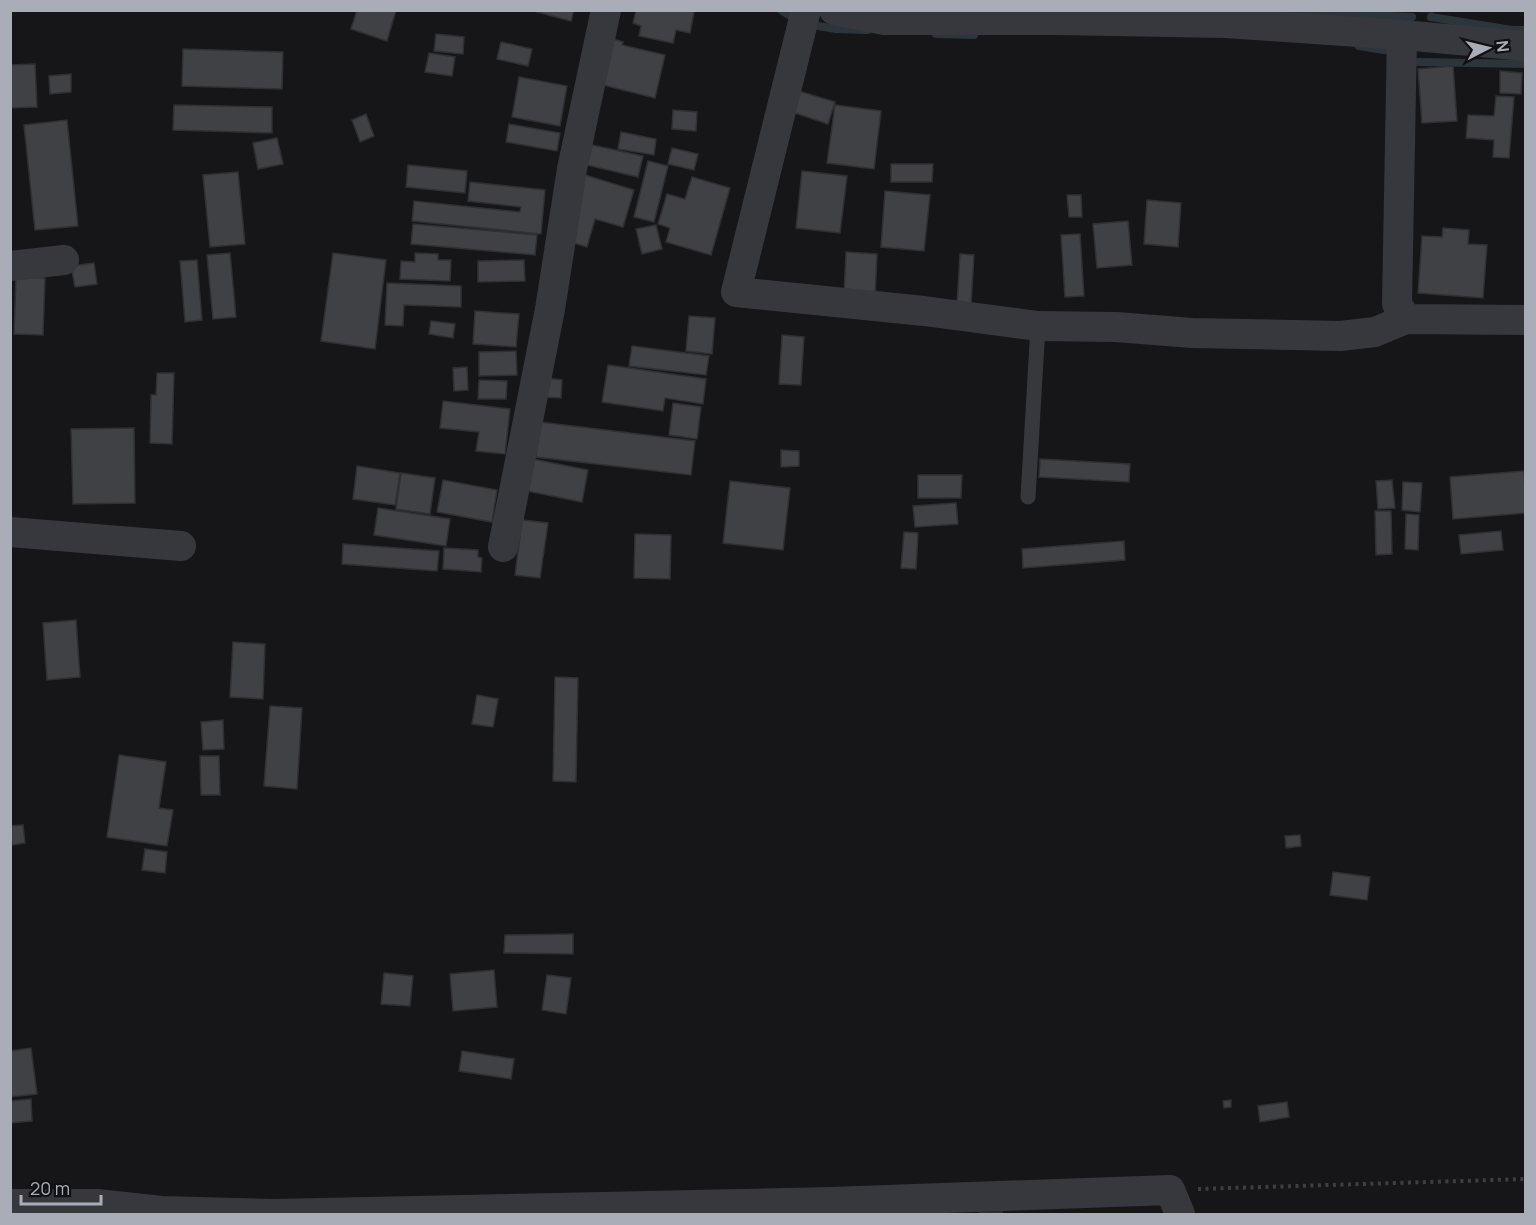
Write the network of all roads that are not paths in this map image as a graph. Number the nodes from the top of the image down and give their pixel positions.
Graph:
1 (606, 10) edge
2 (806, 10) edge
3 (834, 10) edge
4 (1402, 35) junction
5 (1526, 46) edge
6 (64, 260) dead end
7 (10, 266) edge
8 (1406, 319) junction
9 (1526, 320) edge
10 (1038, 326) junction
11 (1028, 496) dead end
12 (10, 532) edge
13 (181, 546) dead end
14 (503, 547) dead end
15 (1175, 1202) edge
16 (10, 1204) edge
17 (96, 1210) edge
18 (473, 1212) edge

1 - 14 street
2 - 10 street
3 - 4 street
4 - 5 street
4 - 8 street
6 - 7 street
8 - 9 street
8 - 10 street
10 - 11 lane
12 - 13 street
15 - 18 street
16 - 17 street
17 - 18 street

